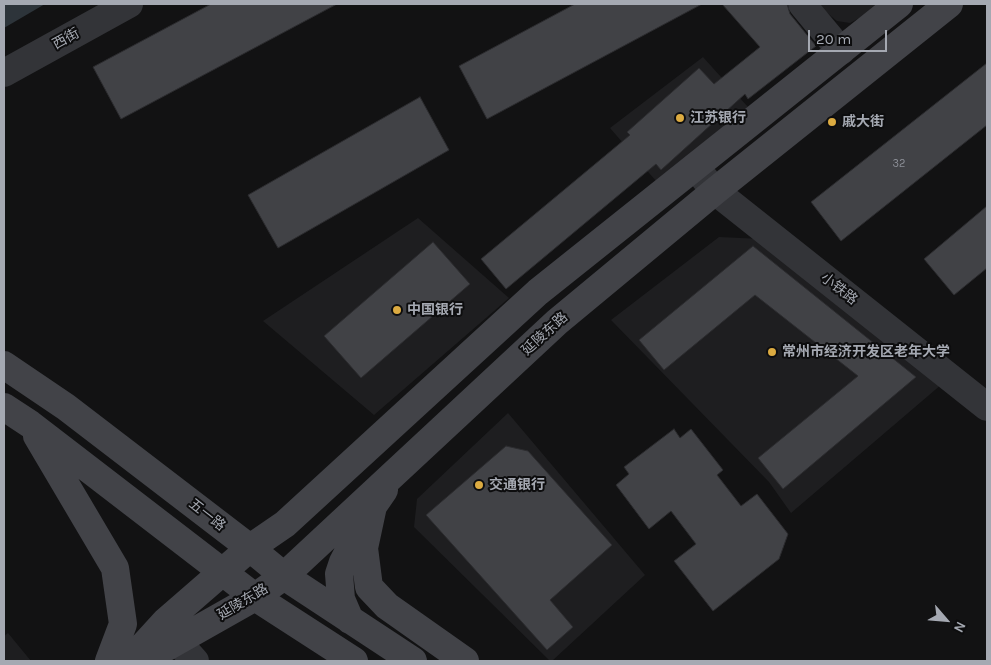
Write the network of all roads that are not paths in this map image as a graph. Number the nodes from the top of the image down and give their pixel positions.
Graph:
1 (129, 4) edge
2 (802, 4) edge
3 (900, 4) edge
4 (949, 4) edge
5 (840, 51) junction
6 (4, 74) edge
7 (695, 167) junction
8 (715, 191) junction
9 (6, 365) edge
10 (4, 407) edge
11 (987, 407) edge
12 (30, 424) junction
13 (397, 471) junction
14 (373, 506) junction
15 (250, 548) junction
16 (222, 571) junction
17 (284, 576) junction
18 (255, 597) junction
19 (350, 620) junction
20 (177, 641) junction
21 (109, 661) edge
22 (130, 661) edge
23 (142, 661) edge
24 (195, 661) edge
25 (354, 661) edge
26 (414, 661) edge
27 (464, 661) edge

1 - 6 street, 西街
2 - 5 street
3 - 5 main road
4 - 8 main road, 延陵东路
5 - 7 main road
7 - 8 street, 小铁路
7 - 15 main road
8 - 11 street, 小铁路
8 - 13 main road, 延陵东路
9 - 15 main road, 五一路
10 - 12 main road
12 - 16 main road
12 - 21 main road
13 - 14 main road
13 - 17 main road, 延陵东路
14 - 19 main road
14 - 27 main road
15 - 16 main road
15 - 17 main road, 五一路
16 - 18 main road
16 - 22 main road
17 - 18 main road, 延陵东路
17 - 19 main road, 五一路
18 - 20 main road, 延陵东路
18 - 25 main road
19 - 26 main road, 五一路
20 - 23 main road, 延陵东路
20 - 24 street

